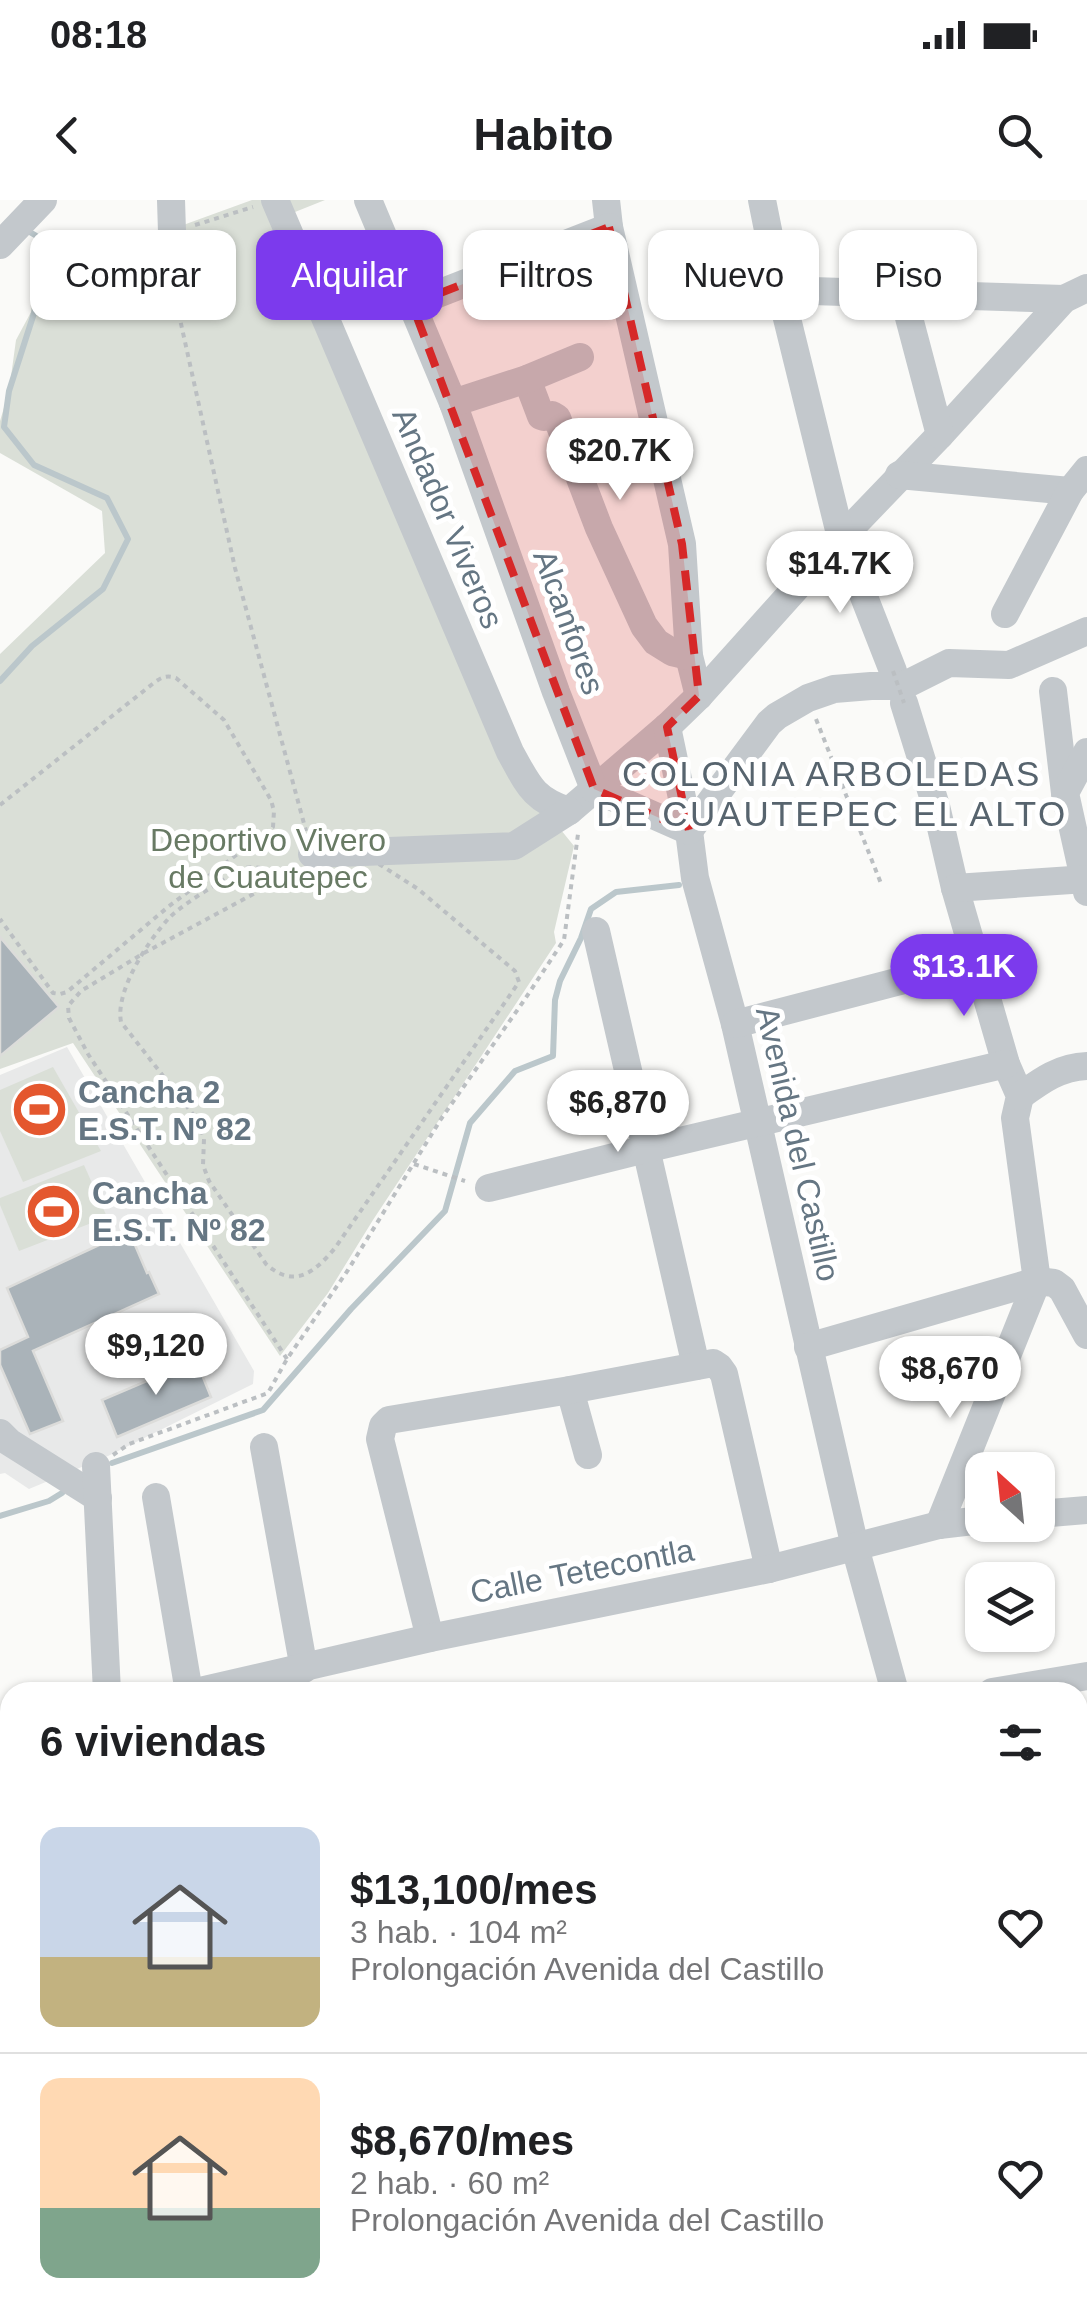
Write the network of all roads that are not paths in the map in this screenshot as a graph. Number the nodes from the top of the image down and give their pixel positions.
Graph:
1 (43, 200) edge
2 (171, 200) edge
3 (368, 200) edge
4 (762, 200) edge
5 (266, 203) edge
6 (608, 214) edge
7 (172, 230) edge
8 (381, 230) edge
9 (768, 230) edge
10 (0, 245) edge
11 (443, 290) edge
12 (1076, 294) edge
13 (977, 295) edge
14 (419, 320) edge
15 (787, 320) edge
16 (910, 320) edge
17 (580, 357) dead end
18 (527, 379) junction
19 (453, 403) junction
20 (940, 435) junction
21 (900, 476) junction
22 (1078, 481) edge
23 (840, 538) junction
24 (1005, 614) dead end
25 (1087, 632) edge
26 (689, 656) junction
27 (893, 670) road end
28 (1053, 691) dead end
29 (698, 696) junction
30 (904, 703) road end
31 (666, 727) junction
32 (1087, 752) edge
33 (594, 789) junction
34 (1065, 793) junction
35 (569, 810) junction
36 (688, 830) junction
37 (312, 854) road end
38 (1086, 883) edge
39 (956, 888) junction
40 (596, 931) dead end
41 (978, 960) junction
42 (736, 1024) junction
43 (1081, 1063) edge
44 (1006, 1064) junction
45 (1020, 1096) junction
46 (758, 1124) junction
47 (646, 1148) junction
48 (481, 1186) road end
49 (1038, 1281) junction
50 (1087, 1335) edge
51 (808, 1347) junction
52 (708, 1366) junction
53 (570, 1390) junction
54 (0, 1433) edge
55 (264, 1447) dead end
56 (588, 1455) dead end
57 (96, 1466) road end
58 (156, 1497) dead end
59 (98, 1498) junction
60 (1087, 1510) edge
61 (1055, 1513) edge
62 (965, 1522) edge
63 (939, 1525) junction
64 (855, 1547) junction
65 (769, 1569) junction
66 (430, 1638) junction
67 (304, 1669) junction
68 (107, 1682) edge
69 (204, 1682) edge
70 (246, 1682) edge
71 (892, 1682) edge

1 - 10 street
2 - 7 street
3 - 8 street, Alcanfores
4 - 9 street
5 - 35 street, Andador Viveros
6 - 11 street
6 - 26 street
12 - 13 street
12 - 20 street
14 - 19 street, Alcanfores
15 - 23 street
16 - 20 street
17 - 18 street
18 - 19 street
18 - 26 street
19 - 33 street, Alcanfores
20 - 21 street
21 - 22 street
21 - 23 street
22 - 24 street
23 - 27 street
23 - 29 street
25 - 36 street
26 - 29 street
28 - 34 street
29 - 31 street
30 - 39 street
31 - 33 street
31 - 36 street, Avenida del Castillo
32 - 34 street
33 - 35 street
33 - 36 street
34 - 38 street
35 - 37 street
36 - 42 street, Avenida del Castillo
38 - 39 street
39 - 41 street
40 - 47 street
41 - 42 street
41 - 44 street
42 - 46 street, Avenida del Castillo
43 - 45 street
44 - 45 street
44 - 46 street
45 - 49 street
46 - 47 street
46 - 51 street, Avenida del Castillo
47 - 48 street
47 - 52 street
49 - 50 street
49 - 51 street
49 - 63 street
51 - 64 street, Avenida del Castillo
52 - 53 street
52 - 65 street
53 - 56 street
53 - 66 street
54 - 59 street
55 - 67 street
57 - 59 street
58 - 69 street
59 - 68 street
60 - 61 street
62 - 63 street, Calle Tetecontla
63 - 64 street, Calle Tetecontla
64 - 65 street, Calle Tetecontla
64 - 71 street, Avenida del Castillo
65 - 66 street, Calle Tetecontla
66 - 67 street, Calle Tetecontla
67 - 70 street, Calle Tetecontla

